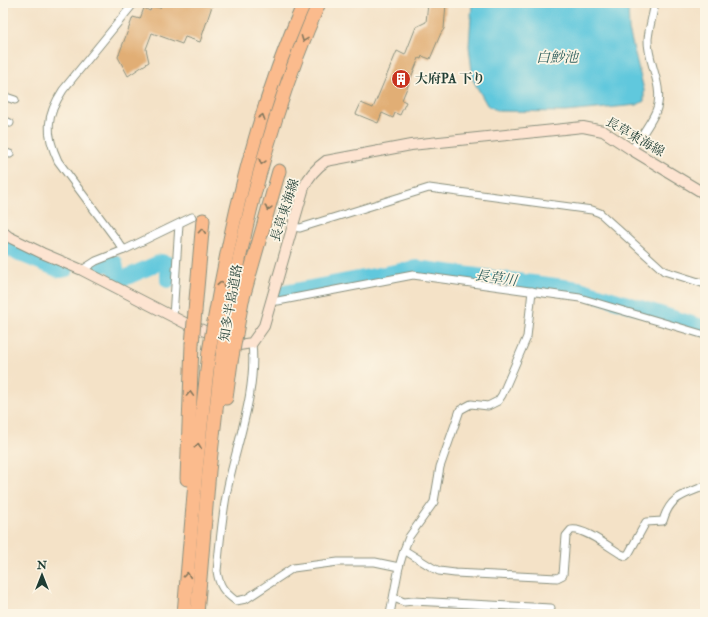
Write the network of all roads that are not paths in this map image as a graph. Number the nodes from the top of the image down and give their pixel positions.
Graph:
1 (134, 3) edge
2 (304, 3) edge
3 (319, 3) edge
4 (655, 3) edge
5 (3, 96) edge
6 (15, 100) dead end
7 (632, 150) junction
8 (279, 171) dead end
9 (705, 194) edge
10 (198, 219) joint
11 (179, 224) junction
12 (293, 227) junction
13 (3, 232) edge
14 (124, 250) junction
15 (82, 270) junction
16 (705, 284) edge
17 (532, 291) junction
18 (271, 301) junction
19 (172, 317) junction
20 (231, 331) junction
21 (705, 335) edge
22 (252, 343) junction
23 (705, 486) edge
24 (190, 544) junction
25 (404, 550) junction
26 (399, 567) junction
27 (394, 598) junction
28 (552, 608) dead end
29 (184, 614) edge
30 (197, 614) edge
31 (390, 614) edge

1 - 14 street
24 -> 2 highway, 知多半島道路, bridge
3 -> 20 highway, 知多半島道路
4 - 7 street
5 - 6 street
7 - 9 main road, 長草東海線
7 - 12 main road, 長草東海線
8 -> 20 highway
10 - 11 street
24 -> 10 highway, bridge
11 - 14 street
11 - 19 street
12 - 16 street
12 - 18 main road, 長草東海線
13 - 15 main road
14 - 15 street
15 - 19 main road
17 - 18 street
17 - 21 street
17 - 25 street
18 - 22 main road, 長草東海線
19 - 22 main road
20 - 30 highway, bridge
22 - 26 street
23 - 25 street
29 -> 24 highway, 知多半島道路
25 - 26 street
26 - 27 street
27 - 28 street
27 - 31 street

